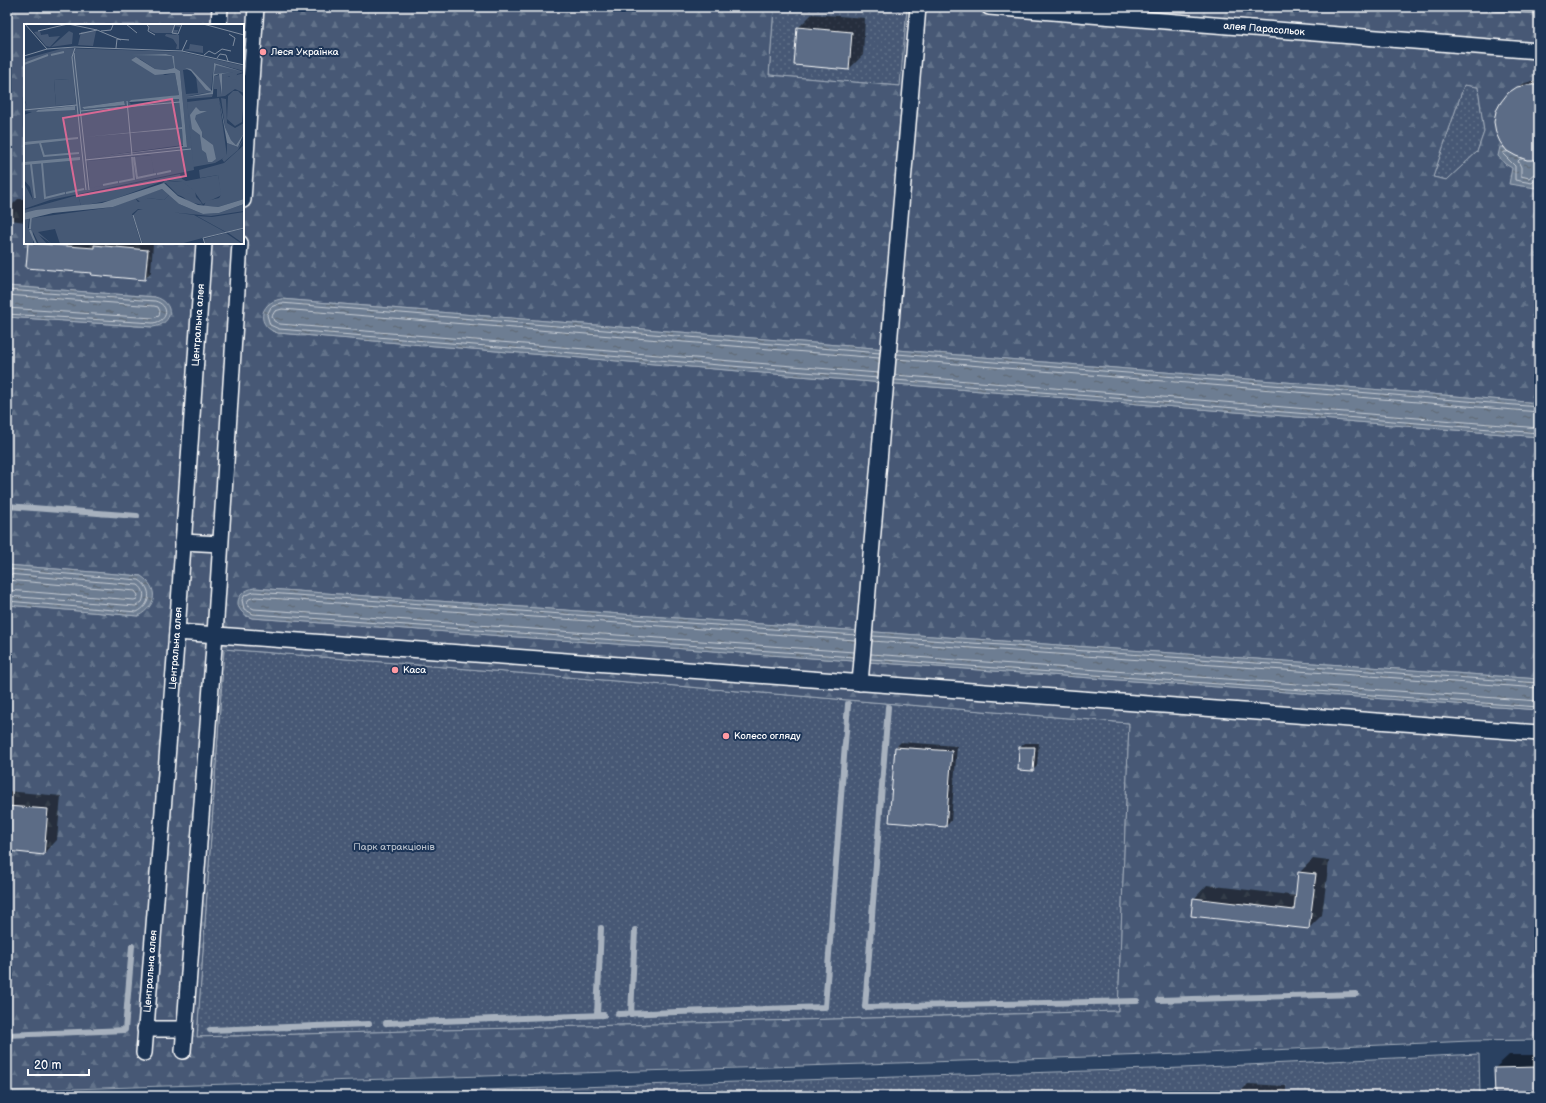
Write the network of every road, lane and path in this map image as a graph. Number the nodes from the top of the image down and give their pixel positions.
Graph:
1 (220, 7) edge
2 (256, 7) edge
3 (918, 7) edge
4 (989, 7) edge
5 (219, 24) edge
6 (1539, 51) edge
7 (244, 185) edge
8 (204, 244) edge
9 (240, 244) edge
10 (183, 542) junction
11 (220, 544) junction
12 (177, 632) junction
13 (214, 634) junction
14 (860, 683) junction
15 (1539, 733) edge
16 (146, 1029) junction
17 (185, 1029) junction
18 (183, 1051) dead end
19 (144, 1053) dead end

1 - 5 street
2 - 7 street
3 - 14 street
4 - 6 street, алея Парасольок
8 - 10 street, Центральна алея
9 - 11 street
10 - 11 street
10 - 12 street, Центральна алея
11 - 13 street
12 - 13 street
12 - 16 street, Центральна алея
13 - 14 street
13 - 17 street
14 - 15 street
16 - 17 street
16 - 19 street, Центральна алея
17 - 18 street

